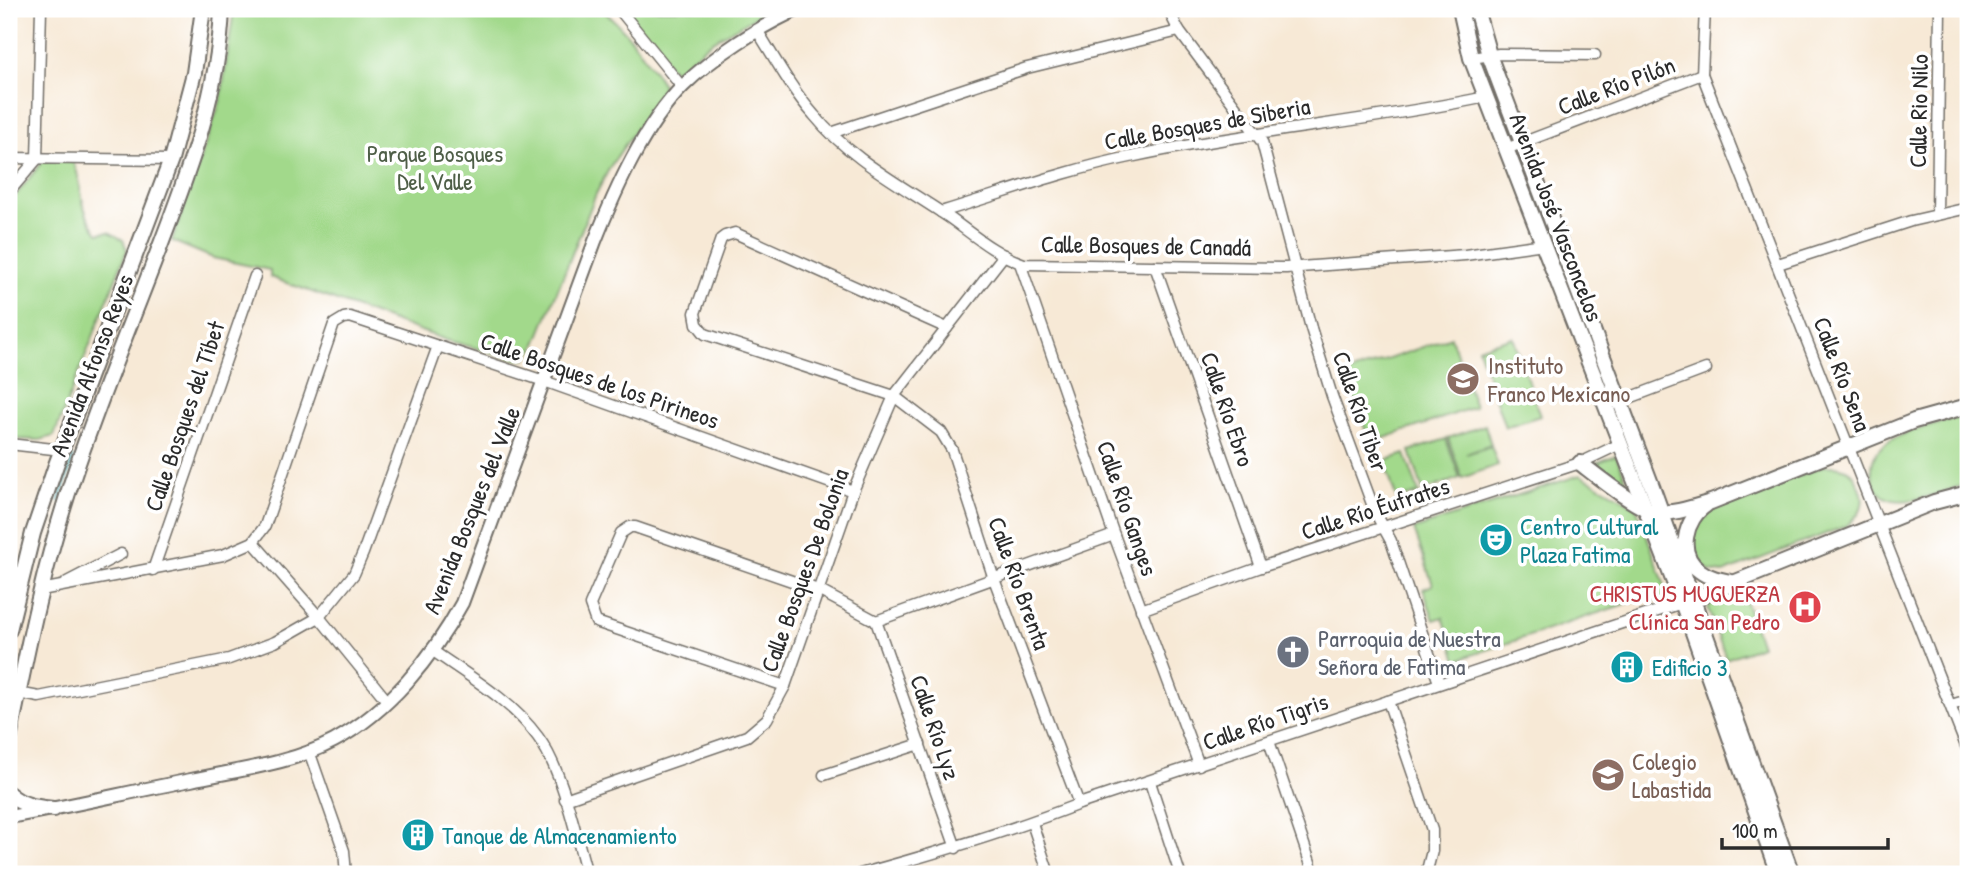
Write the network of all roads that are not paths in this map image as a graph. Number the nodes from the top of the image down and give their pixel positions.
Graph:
1 (41, 9) edge
2 (204, 9) edge
3 (224, 9) edge
4 (619, 9) edge
5 (799, 9) edge
6 (1168, 9) edge
7 (1460, 9) edge
8 (1476, 9) edge
9 (1705, 9) edge
10 (1940, 9) edge
11 (757, 30) junction
12 (1179, 30) junction
13 (1489, 55) junction
14 (1595, 55) dead end
15 (1471, 58) junction
16 (1702, 74) junction
17 (682, 86) junction
18 (1486, 97) junction
19 (831, 133) junction
20 (1258, 135) junction
21 (1523, 142) junction
22 (1506, 149) junction
23 (9, 159) edge
24 (37, 159) junction
25 (171, 160) junction
26 (9, 192) edge
27 (1968, 208) edge
28 (941, 212) junction
29 (1937, 214) junction
30 (1544, 244) junction
31 (1004, 255) junction
32 (1020, 263) junction
33 (1778, 264) junction
34 (1155, 266) junction
35 (1296, 268) junction
36 (255, 276) dead end
37 (947, 328) junction
38 (438, 346) junction
39 (1706, 369) dead end
40 (544, 381) junction
41 (894, 396) junction
42 (1613, 405) junction
43 (1968, 406) edge
44 (9, 444) edge
45 (1620, 444) junction
46 (1849, 446) junction
47 (62, 450) junction
48 (1580, 463) junction
49 (853, 491) junction
50 (1968, 493) edge
51 (1711, 502) junction
52 (1645, 508) junction
53 (1661, 512) junction
54 (1879, 524) junction
55 (1383, 528) junction
56 (1114, 535) junction
57 (253, 542) junction
58 (121, 554) dead end
59 (1261, 566) junction
60 (153, 570) junction
61 (994, 579) junction
62 (1731, 583) junction
63 (58, 588) junction
64 (41, 590) junction
65 (818, 590) junction
66 (1687, 601) junction
67 (1142, 610) junction
68 (319, 617) junction
69 (876, 621) junction
70 (9, 630) edge
71 (433, 650) junction
72 (1439, 684) junction
73 (785, 686) junction
74 (18, 693) junction
75 (1968, 700) edge
76 (1388, 701) junction
77 (388, 702) junction
78 (1951, 705) junction
79 (9, 740) edge
80 (1269, 741) junction
81 (920, 744) junction
82 (309, 751) junction
83 (1968, 751) edge
84 (1199, 765) junction
85 (824, 775) dead end
86 (1150, 782) junction
87 (9, 794) edge
88 (565, 799) junction
89 (1079, 804) junction
90 (54, 808) junction
91 (9, 817) edge
92 (1032, 823) junction
93 (956, 848) junction
94 (346, 874) edge
95 (587, 874) edge
96 (860, 874) edge
97 (1049, 874) edge
98 (1180, 874) edge
99 (1314, 874) edge
100 (1426, 874) edge
101 (1778, 874) edge
102 (1792, 874) edge

1 - 24 street
2 - 25 main road, Avenida Alfonso Reyes
3 - 64 main road, Avenida Alfonso Reyes
4 - 17 street
5 - 11 street, Avenida Bosques del Valle
6 - 12 street, Calle Río Tiber
7 - 15 main road, Avenida José Vasconcelos
8 - 13 main road, Avenida José Vasconcelos
9 - 16 street, Calle Río Sena
10 - 29 street, Calle Rio Nilo
11 - 17 street, Avenida Bosques del Valle
11 - 19 street, Calle Bosques de Canadá
12 - 19 street
12 - 20 street, Calle Río Tiber
13 - 14 street
13 - 15 street
13 - 21 main road, Avenida José Vasconcelos
15 - 18 main road, Avenida José Vasconcelos
16 - 21 street, Calle Río Pilón
16 - 33 street, Calle Río Sena
17 - 40 street, Avenida Bosques del Valle
18 - 20 street, Calle Bosques de Siberia
18 - 22 main road, Avenida José Vasconcelos
19 - 28 street, Calle Bosques de Canadá
20 - 28 street, Calle Bosques de Siberia
20 - 35 street, Calle Río Tiber
21 - 22 street, Calle Río Pilón
21 - 42 main road, Avenida José Vasconcelos
22 - 30 main road, Avenida José Vasconcelos
23 - 24 street
24 - 25 street
24 - 26 street
25 - 47 main road, Avenida Alfonso Reyes
27 - 29 street
28 - 31 street, Calle Bosques de Canadá
29 - 33 street
30 - 35 street, Calle Bosques de Canadá
30 - 42 main road, Avenida José Vasconcelos
31 - 32 street, Calle Bosques de Canadá
31 - 37 street, Calle Bosques De Bolonia
32 - 34 street, Calle Bosques de Canadá
32 - 56 street, Calle Río Ganges
33 - 46 street, Calle Río Sena
34 - 35 street, Calle Bosques de Canadá
34 - 59 street, Calle Río Ebro
35 - 55 street, Calle Río Tiber
36 - 60 street, Calle Bosques del Tíbet
37 - 41 street, Calle Bosques De Bolonia
37 - 41 street, Calle Río Brenta
38 - 40 street, Calle Bosques de los Pirineos
38 - 57 street, Calle Bosques de los Pirineos
38 - 68 street
39 - 42 street
40 - 49 street, Calle Bosques de los Pirineos
40 - 71 street, Avenida Bosques del Valle
41 - 49 street, Calle Bosques De Bolonia
41 - 61 street, Calle Río Brenta
42 - 45 main road, Avenida José Vasconcelos
42 - 53 main road, Avenida José Vasconcelos
43 - 46 main road
44 - 47 street
45 - 48 street, Calle Río Éufrates
45 - 52 main road, Avenida José Vasconcelos
46 - 51 main road
46 - 54 street, Calle Río Sena
47 - 70 main road, Avenida Alfonso Reyes
48 - 52 main road
48 - 55 street, Calle Río Éufrates
49 - 65 street, Calle Bosques De Bolonia
50 - 54 main road
51 - 53 main road
51 - 62 main road
52 - 53 main road
52 - 66 main road, Avenida José Vasconcelos
53 - 66 main road, Avenida José Vasconcelos
54 - 62 main road
54 - 78 street, Calle Río Sena
55 - 59 street, Calle Río Éufrates
55 - 72 street, Calle Río Tiber
56 - 61 street
56 - 67 street, Calle Río Ganges
57 - 60 street
57 - 68 street
58 - 63 street
59 - 67 street, Calle Río Éufrates
60 - 63 street
61 - 69 street
61 - 89 street, Calle Río Brenta
62 - 66 main road
63 - 64 street
64 - 74 main road, Avenida Alfonso Reyes
65 - 69 street
65 - 73 street, Calle Bosques De Bolonia
65 - 73 street
66 - 72 street, Calle Río Tigris
66 - 101 main road, Avenida José Vasconcelos
66 - 102 main road, Avenida José Vasconcelos
67 - 84 street, Calle Río Ganges
68 - 74 street
68 - 77 street
69 - 81 street, Calle Río Lyz
71 - 77 street, Avenida Bosques del Valle
71 - 88 street
72 - 76 street, Calle Río Tigris
73 - 88 street, Calle Bosques De Bolonia
74 - 79 main road, Avenida Alfonso Reyes
75 - 78 street
76 - 80 street, Calle Río Tigris
76 - 100 street
77 - 82 street, Avenida Bosques del Valle
78 - 83 street, Calle Río Sena
80 - 84 street, Calle Río Tigris
80 - 99 street
81 - 85 street
81 - 93 street, Calle Río Lyz
82 - 90 street, Avenida Bosques del Valle
82 - 94 street
84 - 86 street, Calle Río Tigris
86 - 89 street, Calle Río Tigris
86 - 98 street
87 - 90 main road
88 - 95 street
89 - 92 street, Calle Río Tigris
90 - 91 street, Avenida Bosques del Valle
92 - 93 street, Calle Río Tigris
92 - 97 street
93 - 96 street, Calle Río Tigris

